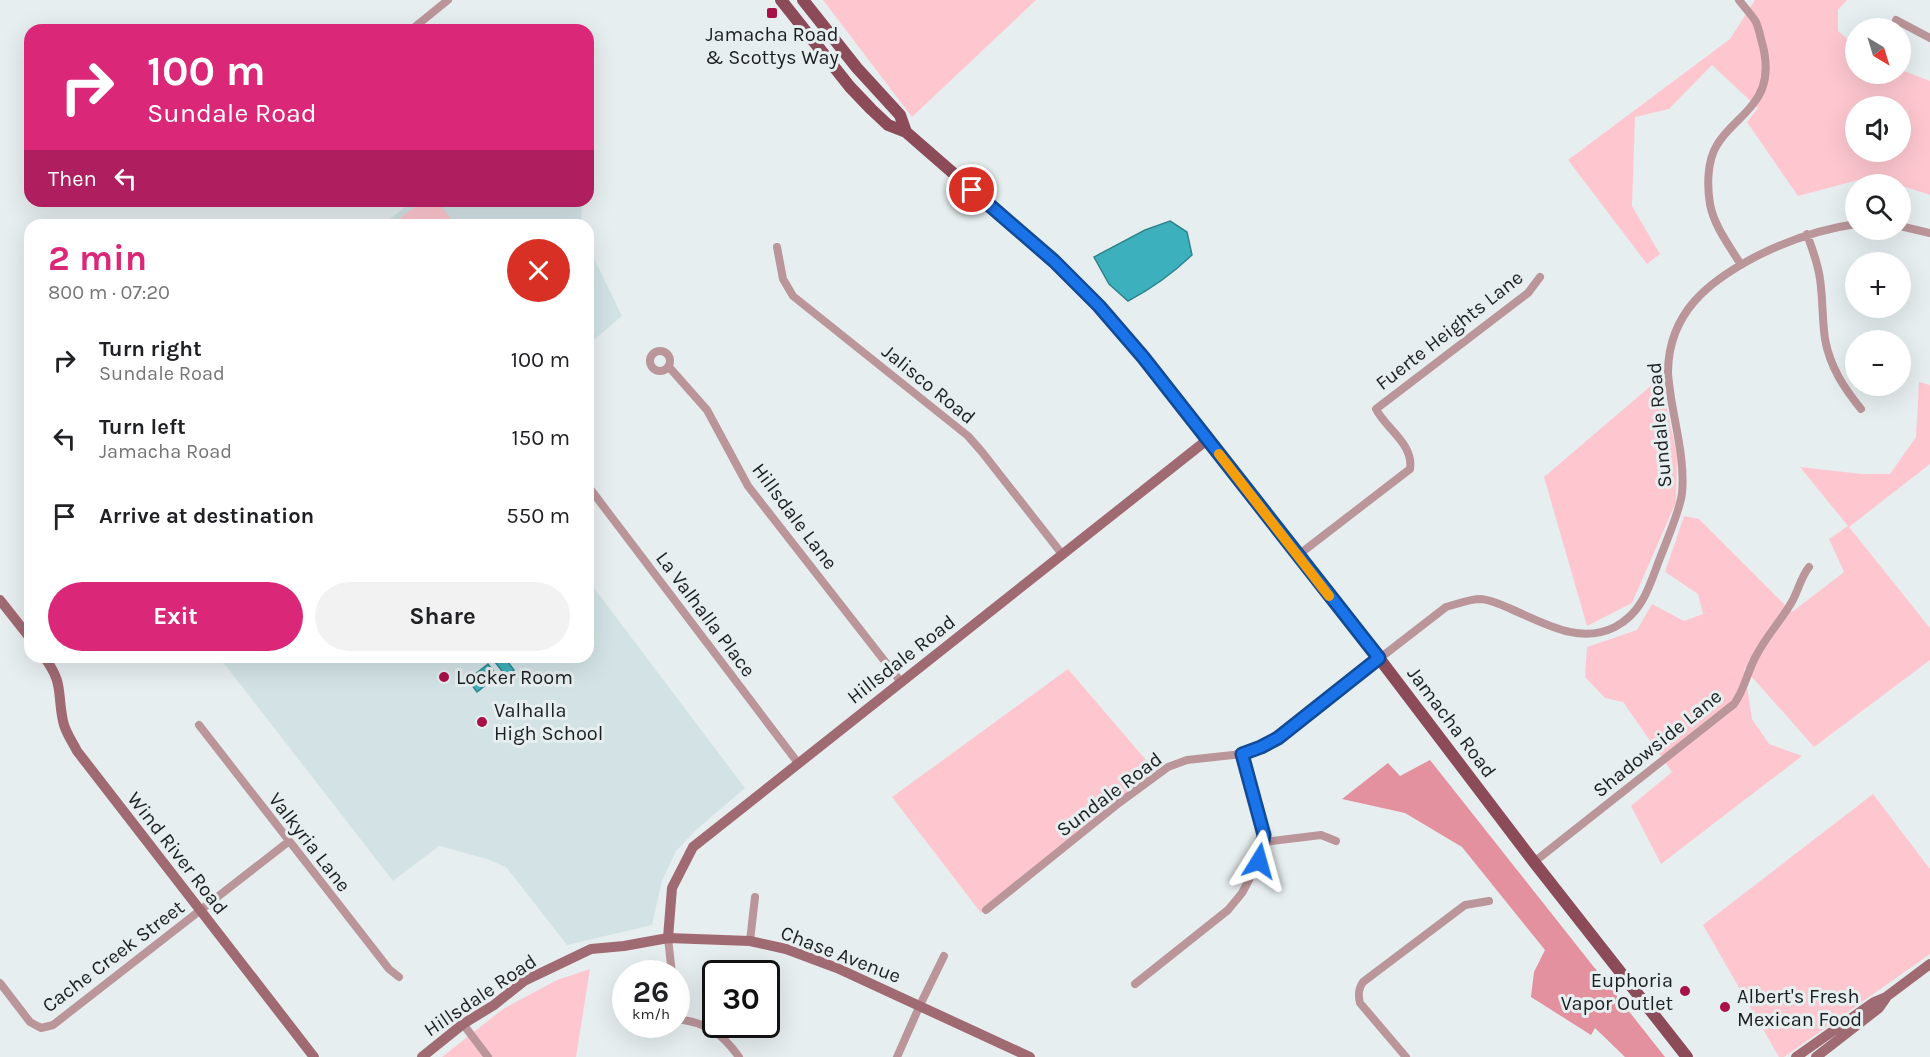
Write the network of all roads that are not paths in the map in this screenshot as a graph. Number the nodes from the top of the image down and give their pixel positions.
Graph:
1 (448, 0) edge
2 (781, 0) edge
3 (803, 0) edge
4 (1739, 0) edge
5 (418, 24) edge
6 (1911, 28) edge
7 (1930, 38) edge
8 (906, 132) junction
9 (1845, 225) edge
10 (1911, 229) edge
11 (1930, 233) edge
12 (1807, 234) junction
13 (777, 247) dead end
14 (1741, 265) junction
15 (1540, 277) dead end
16 (669, 366) dead end
17 (1861, 410) dead end
18 (1207, 440) junction
19 (594, 494) edge
20 (1062, 554) junction
21 (1297, 556) junction
22 (1809, 567) dead end
23 (0, 600) edge
24 (24, 630) edge
25 (1379, 658) junction
26 (49, 663) edge
27 (901, 682) junction
28 (199, 725) dead end
29 (1242, 754) junction
30 (798, 763) junction
31 (1336, 841) dead end
32 (288, 842) junction
33 (1264, 842) junction
34 (1534, 862) junction
35 (755, 897) dead end
36 (1489, 901) dead end
37 (986, 910) dead end
38 (200, 911) junction
39 (668, 938) junction
40 (750, 941) junction
41 (591, 949) joint
42 (944, 956) dead end
43 (670, 960) edge
44 (1930, 964) edge
45 (399, 977) dead end
46 (0, 983) edge
47 (1135, 984) dead end
48 (1886, 997) junction
49 (920, 1005) junction
50 (690, 1021) edge
51 (463, 1024) junction
52 (314, 1057) edge
53 (422, 1057) edge
54 (488, 1057) edge
55 (739, 1057) edge
56 (897, 1057) edge
57 (1030, 1057) edge
58 (1406, 1057) edge
59 (1688, 1057) edge
60 (1797, 1057) edge
61 (1816, 1057) edge

1 - 5 street
2 - 8 main road, Jamacha Road
3 - 8 main road, Jamacha Road
4 - 14 street
6 - 7 street
8 - 18 main road, Jamacha Road
9 - 12 street, Sundale Road
10 - 11 street
12 - 14 street, Sundale Road
12 - 17 street
13 - 20 street, Jalisco Road
14 - 25 street, Sundale Road
15 - 21 street, Fuerte Heights Lane
16 - 27 street, Hillsdale Lane
18 - 20 street, Hillsdale Road
18 - 21 main road, Jamacha Road
19 - 30 street, La Valhalla Place
20 - 27 street, Hillsdale Road
21 - 25 main road, Jamacha Road
22 - 34 street, Shadowside Lane
23 - 24 street
25 - 29 street, Sundale Road
25 - 34 main road, Jamacha Road
26 - 38 street, Wind River Road
27 - 30 street, Hillsdale Road
28 - 32 street, Valkyria Lane
29 - 33 street
29 - 37 street, Sundale Road
30 - 39 street, Hillsdale Road
31 - 33 street
32 - 38 street, Cache Creek Street
32 - 45 street, Valkyria Lane
33 - 47 street
34 - 59 main road, Jamacha Road
35 - 40 street
36 - 58 street
38 - 46 street, Cache Creek Street
38 - 52 street, Wind River Road
39 - 40 street, Chase Avenue
39 - 41 street, Chase Avenue
39 - 43 street
40 - 49 street, Chase Avenue
41 - 51 street, Hillsdale Road
42 - 49 street
44 - 48 street
48 - 60 street
48 - 61 street
49 - 56 street
49 - 57 street, Chase Avenue
50 - 55 street
51 - 53 street, Hillsdale Road
51 - 54 street

